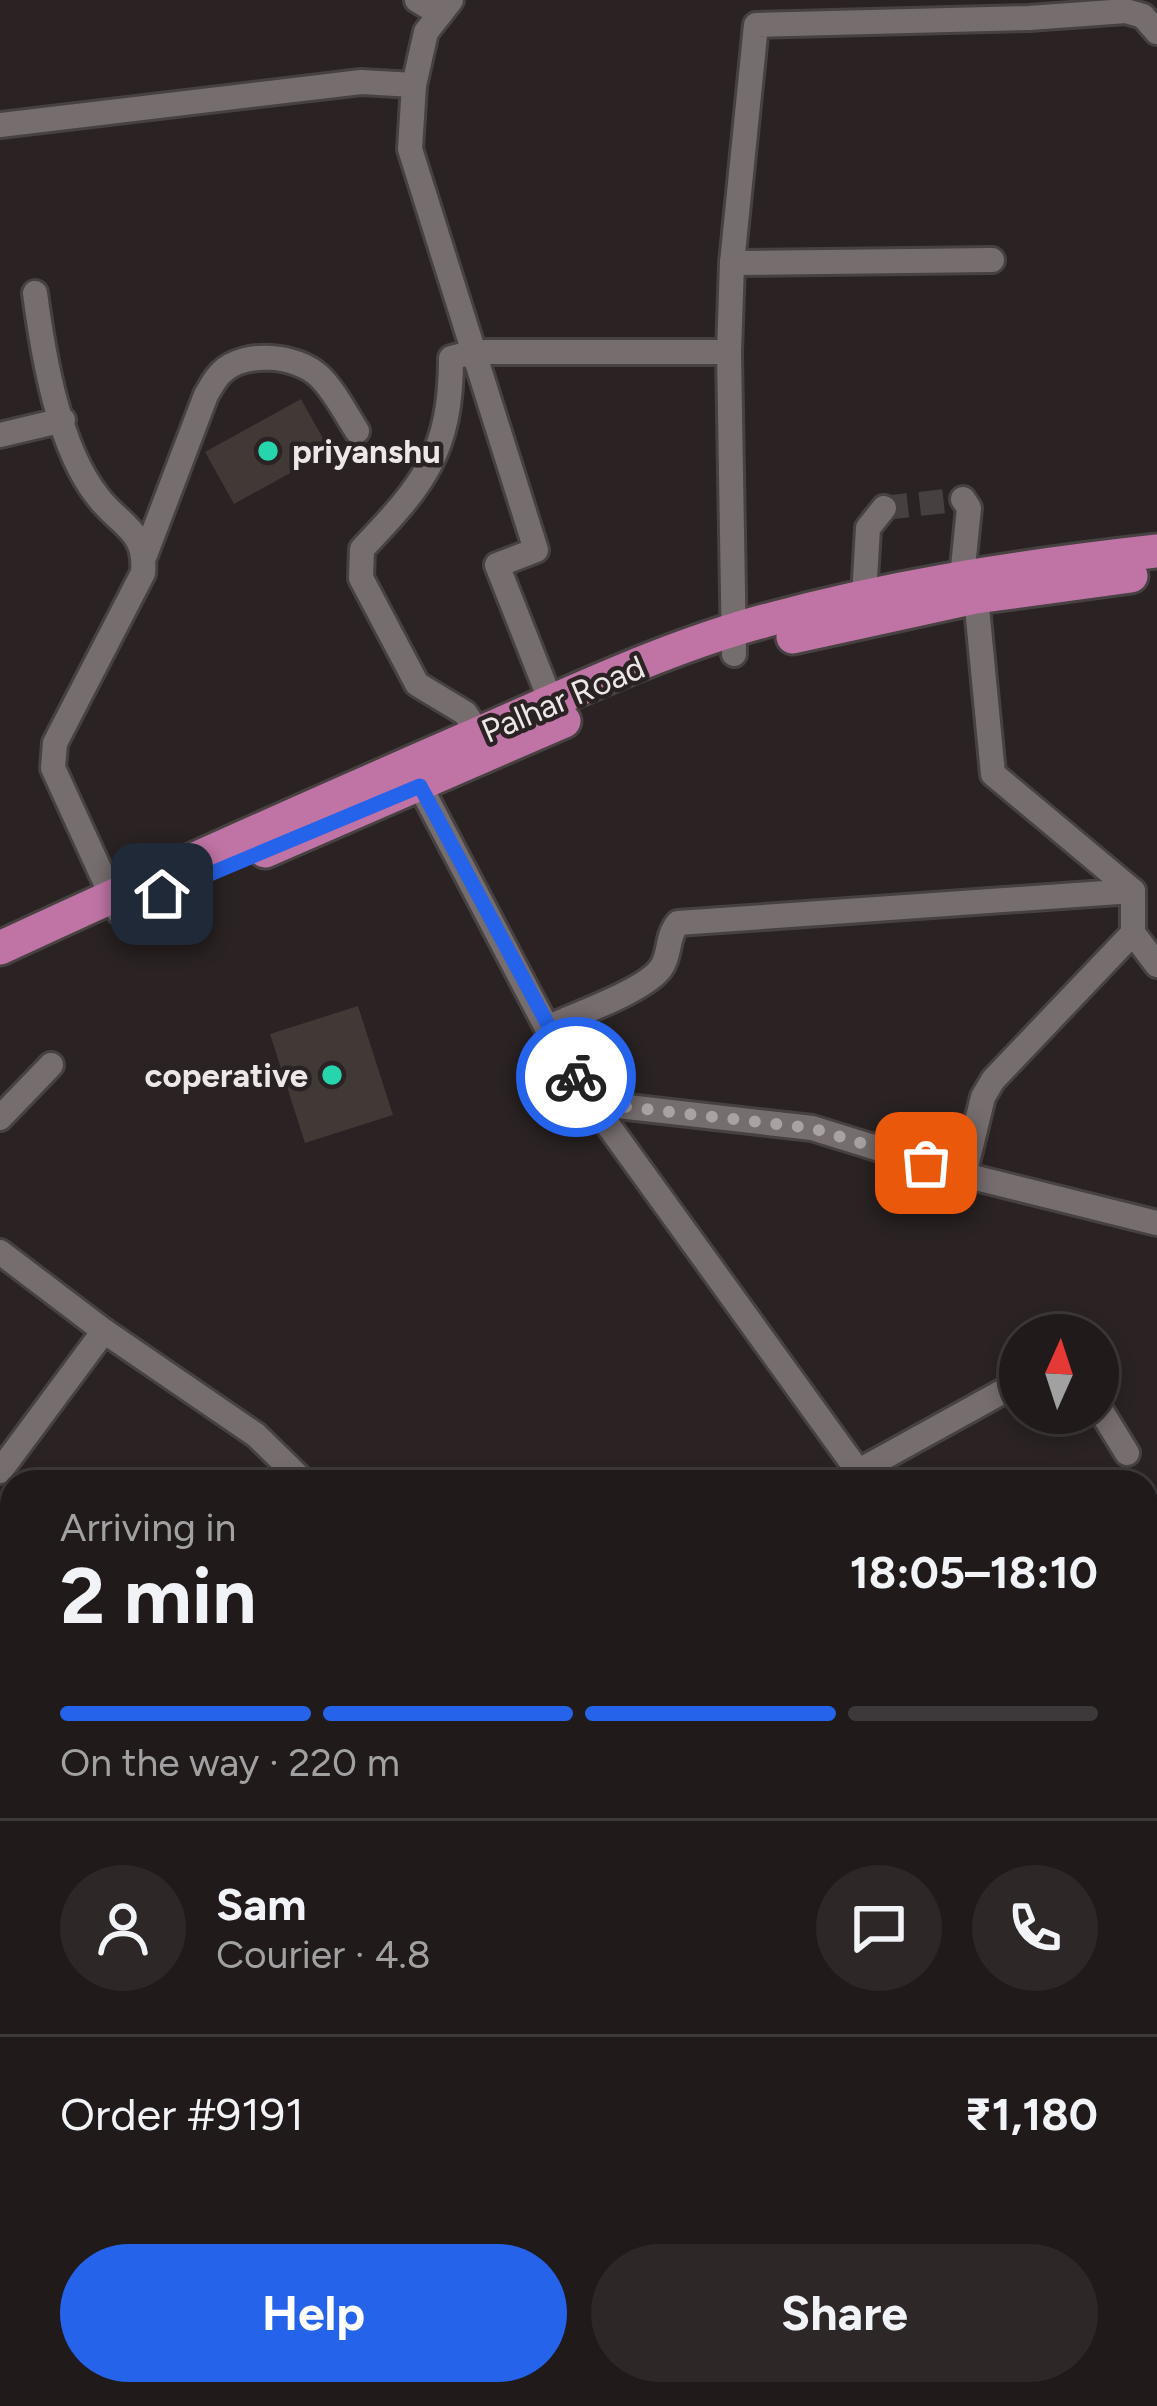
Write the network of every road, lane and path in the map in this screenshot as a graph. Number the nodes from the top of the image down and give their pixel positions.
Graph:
1 (417, 0) edge
2 (446, 7) edge
3 (1031, 9) edge
4 (858, 11) edge
5 (1157, 32) edge
6 (414, 85) junction
7 (0, 125) edge
8 (992, 260) dead end
9 (732, 263) junction
10 (35, 293) dead end
11 (474, 352) junction
12 (729, 352) junction
13 (63, 420) junction
14 (357, 431) dead end
15 (0, 435) edge
16 (963, 499) dead end
17 (884, 508) dead end
18 (1157, 550) edge
19 (145, 555) junction
20 (1157, 573) edge
21 (969, 587) junction
22 (864, 596) junction
23 (734, 642) junction
24 (555, 712) junction
25 (479, 734) junction
26 (420, 786) junction
27 (1132, 890) junction
28 (116, 904) junction
29 (1133, 934) junction
30 (0, 948) edge
31 (1157, 964) edge
32 (0, 970) edge
33 (547, 1028) junction
34 (50, 1065) dead end
35 (592, 1103) junction
36 (0, 1118) edge
37 (964, 1175) junction
38 (1157, 1223) edge
39 (0, 1252) edge
40 (104, 1331) junction
41 (999, 1395) edge
42 (1115, 1434) edge
43 (1126, 1453) dead end
44 (1, 1470) edge
45 (292, 1470) edge
46 (857, 1470) edge
47 (874, 1470) edge

1 - 2 street
2 - 6 street
3 - 4 street
3 - 5 street
4 - 9 street
6 - 7 street
6 - 11 street
8 - 9 street
9 - 12 street
10 - 13 street
11 - 12 street
11 - 24 street
11 - 25 street
12 - 23 street
13 - 15 street
13 - 19 street
14 - 19 street
16 - 21 street
17 - 22 street
18 - 21 main road, Palhar Road
19 - 28 street
20 - 21 main road, Palhar Road
21 - 22 main road, Palhar Road
21 - 23 main road, Palhar Road
21 - 27 street
22 - 23 main road, Palhar Road
23 - 24 main road, Palhar Road
24 - 25 main road, Palhar Road
24 - 26 main road, Palhar Road
25 - 28 main road, Palhar Road
26 - 28 main road, Palhar Road
26 - 33 street
27 - 29 street
27 - 33 street
28 - 30 main road, Palhar Road
28 - 32 main road, Palhar Road
29 - 31 street
29 - 37 street
33 - 35 street
34 - 36 street
35 - 37 street
35 - 46 street
37 - 38 street
39 - 40 street
40 - 44 street
40 - 45 street
41 - 47 street
42 - 43 street

